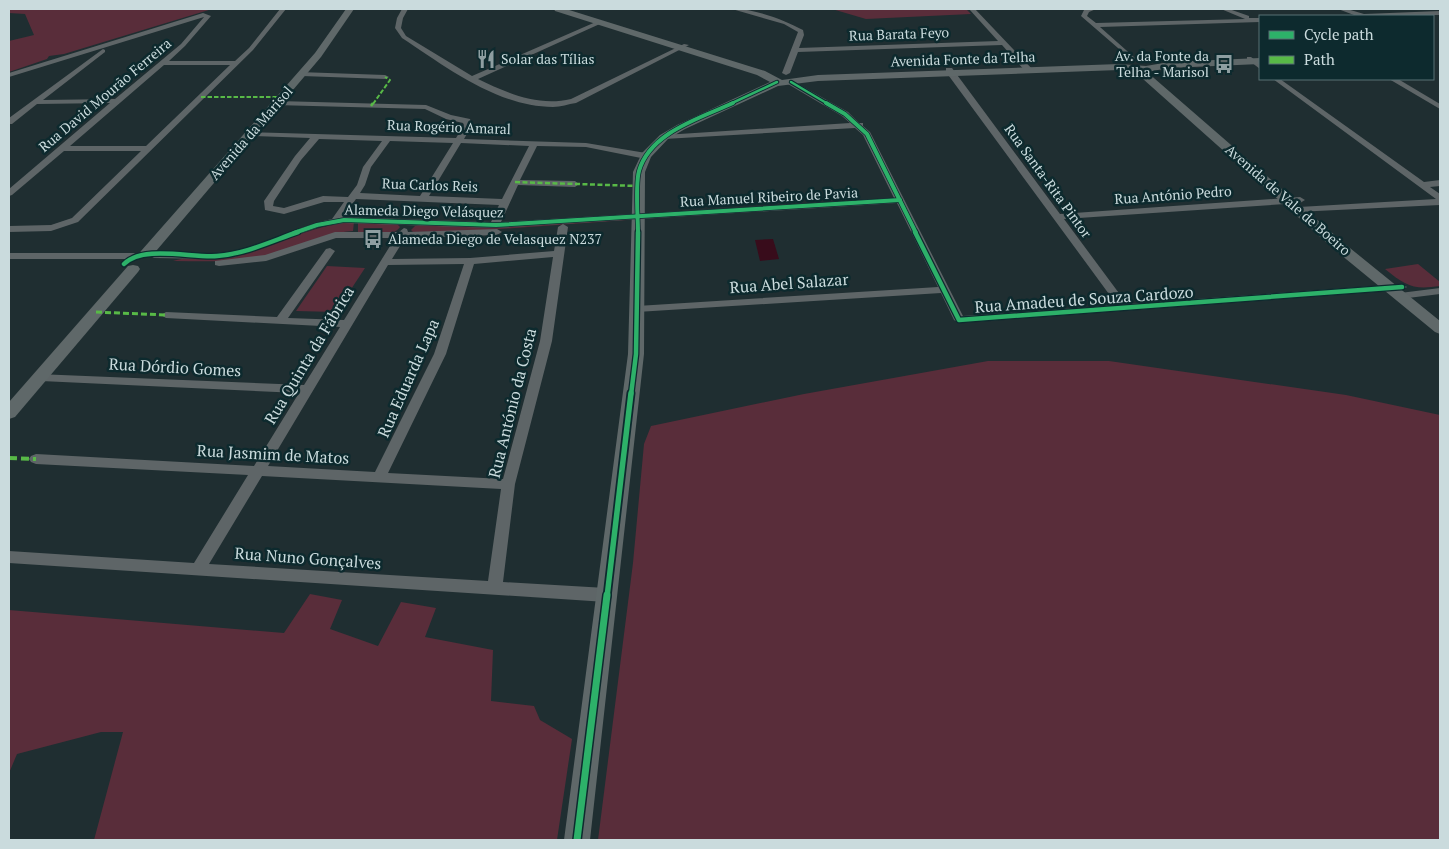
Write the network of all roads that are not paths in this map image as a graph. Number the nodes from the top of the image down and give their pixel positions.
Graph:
1 (283, 9) edge
2 (350, 9) edge
3 (405, 9) edge
4 (558, 9) edge
5 (574, 9) edge
6 (735, 9) edge
7 (972, 9) edge
8 (1093, 9) edge
9 (1224, 9) edge
10 (1341, 9) edge
11 (1440, 13) edge
12 (1361, 15) edge
13 (1389, 15) edge
14 (1257, 20) edge
15 (600, 22) junction
16 (1094, 25) junction
17 (1004, 44) junction
18 (683, 46) junction
19 (795, 50) junction
20 (104, 51) dead end
21 (1256, 61) edge
22 (162, 63) junction
23 (236, 63) junction
24 (1140, 64) junction
25 (1027, 69) junction
26 (950, 72) junction
27 (302, 74) junction
28 (9, 75) edge
29 (385, 77) dead end
30 (474, 78) junction
31 (784, 78) junction
32 (1277, 80) edge
33 (1395, 80) edge
34 (116, 101) junction
35 (36, 102) junction
36 (278, 103) junction
37 (1440, 107) edge
38 (9, 122) edge
39 (860, 126) junction
40 (251, 134) junction
41 (317, 136) junction
42 (664, 137) junction
43 (387, 139) junction
44 (460, 141) junction
45 (534, 144) junction
46 (62, 148) junction
47 (148, 149) junction
48 (646, 156) junction
49 (515, 182) junction
50 (1440, 183) edge
51 (575, 184) dead end
52 (1422, 185) junction
53 (9, 193) edge
54 (353, 198) junction
55 (1440, 198) edge
56 (422, 199) junction
57 (900, 200) junction
58 (505, 202) junction
59 (1440, 202) edge
60 (1300, 205) junction
61 (1058, 216) junction
62 (638, 219) junction
63 (336, 221) junction
64 (409, 222) junction
65 (496, 225) junction
66 (563, 227) junction
67 (9, 229) edge
68 (401, 236) junction
69 (330, 251) dead end
70 (558, 254) junction
71 (9, 256) edge
72 (140, 260) junction
73 (470, 261) junction
74 (385, 262) junction
75 (9, 265) edge
76 (944, 290) junction
77 (1440, 291) edge
78 (1401, 292) junction
79 (636, 309) junction
80 (1125, 309) junction
81 (166, 315) dead end
82 (1440, 318) edge
83 (280, 321) junction
84 (348, 324) junction
85 (1440, 329) edge
86 (41, 377) junction
87 (307, 389) junction
88 (9, 413) edge
89 (36, 459) dead end
90 (258, 470) junction
91 (380, 478) junction
92 (508, 484) junction
93 (9, 557) edge
94 (198, 569) junction
95 (495, 588) junction
96 (606, 595) junction
97 (577, 840) edge

1 - 23 street
2 - 27 street, Avenida da Marisol
3 - 30 street
4 - 15 street
5 - 18 street
6 - 19 street
7 - 17 street
8 - 16 street
9 - 14 street
10 - 12 street
11 - 13 street
14 - 16 street
15 - 18 street
15 - 30 street
16 - 24 street
17 - 19 street, Rua Barata Feyo
17 - 25 street
18 - 30 street
18 - 31 street
19 - 31 street
20 - 35 street
21 - 24 street, Avenida Fonte da Telha
22 - 23 street
22 - 28 street, Rua David Mourão Ferreira
22 - 34 street, Rua David Mourão Ferreira
23 - 47 street
24 - 25 street, Avenida Fonte da Telha
24 - 60 street, Avenida de Vale de Boeiro
25 - 26 street, Avenida Fonte da Telha
26 - 31 street, Avenida Fonte da Telha
26 - 61 street, Rua Santa-Rita Pintor
27 - 29 street
27 - 36 street, Avenida da Marisol
31 - 39 street, Rua Amadeu de Souza Cardozo
31 - 42 street
32 - 52 street
33 - 37 street
34 - 35 street
34 - 46 street, Rua David Mourão Ferreira
35 - 38 street
36 - 40 street, Avenida da Marisol
36 - 44 street
39 - 42 street
39 - 57 street, Rua Amadeu de Souza Cardozo
40 - 41 street, Rua Rogério Amaral
40 - 72 street, Avenida da Marisol
41 - 43 street, Rua Rogério Amaral
41 - 54 street, Rua Carlos Reis
42 - 48 street
43 - 44 street, Rua Rogério Amaral
43 - 54 street
44 - 45 street, Rua Rogério Amaral
44 - 56 street
45 - 48 street, Rua Rogério Amaral
45 - 49 street
46 - 47 street
46 - 53 street, Rua David Mourão Ferreira
47 - 67 street
48 - 62 street
49 - 51 street
49 - 58 street
50 - 52 street
52 - 55 street
54 - 56 street, Rua Carlos Reis
54 - 63 street
56 - 58 street, Rua Carlos Reis
57 - 62 street, Rua Manuel Ribeiro de Pavia
57 - 76 street, Rua Amadeu de Souza Cardozo
58 - 65 street
59 - 60 street, Rua António Pedro
60 - 61 street, Rua António Pedro
60 - 78 street, Avenida de Vale de Boeiro
61 - 80 street, Rua Santa-Rita Pintor
62 - 65 street, Alameda Diego Velásquez
62 - 66 street, Alameda Diego Velásquez
62 - 79 street
63 - 64 street, Alameda Diego Velásquez
63 - 72 street, Alameda Diego Velásquez
64 - 65 street, Alameda Diego Velásquez
64 - 68 street, Alameda Diego Velásquez
66 - 68 street, Alameda Diego Velásquez
66 - 70 street, Rua António da Costa
68 - 72 street, Alameda Diego Velásquez
68 - 74 street, Rua Quinta da Fábrica
69 - 83 street
70 - 73 street
70 - 92 street, Rua António da Costa
71 - 72 street, Alameda Diego Velásquez
72 - 75 street, Alameda Diego Velásquez
72 - 86 street, Avenida da Marisol
73 - 74 street
73 - 91 street, Rua Eduarda Lapa
74 - 84 street, Rua Quinta da Fábrica
76 - 79 street, Rua Abel Salazar
76 - 80 street, Rua Amadeu de Souza Cardozo
77 - 78 street, Rua Amadeu de Souza Cardozo
78 - 80 street, Rua Amadeu de Souza Cardozo
78 - 82 street, Avenida de Vale de Boeiro
78 - 85 street, Avenida de Vale de Boeiro
79 - 96 street
81 - 83 street
83 - 84 street
84 - 87 street, Rua Quinta da Fábrica
86 - 87 street, Rua Dórdio Gomes
86 - 88 street, Avenida da Marisol
87 - 90 street, Rua Quinta da Fábrica
89 - 90 street, Rua Jasmim de Matos
90 - 91 street, Rua Jasmim de Matos
90 - 94 street, Rua Quinta da Fábrica
91 - 92 street, Rua Jasmim de Matos
92 - 95 street, Rua António da Costa
93 - 94 street, Rua Nuno Gonçalves
94 - 95 street, Rua Nuno Gonçalves
95 - 96 street, Rua Nuno Gonçalves
96 - 97 street

